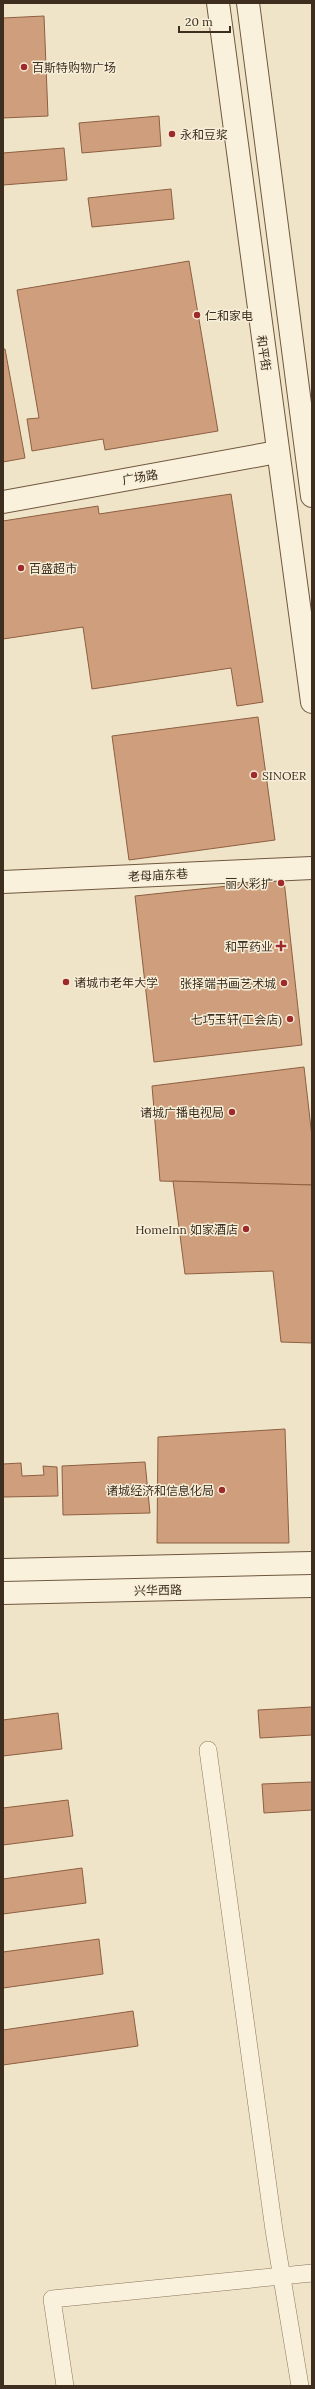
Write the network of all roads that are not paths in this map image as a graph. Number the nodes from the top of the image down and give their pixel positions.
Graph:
1 (218, 3) edge
2 (248, 3) edge
3 (277, 452) junction
4 (312, 496) edge
5 (3, 502) edge
6 (312, 702) edge
7 (312, 868) edge
8 (3, 882) edge
9 (312, 1563) edge
10 (3, 1570) edge
11 (312, 1586) edge
12 (3, 1593) edge
13 (208, 1750) dead end
14 (312, 2273) edge
15 (280, 2276) junction
16 (65, 2386) edge
17 (300, 2386) edge

1 - 3 main road, 和平街
2 - 4 main road
3 - 5 main road, 广场路
3 - 6 main road, 和平街
7 - 8 main road, 老母庙东巷
9 - 10 main road
11 - 12 main road, 兴华西路
13 - 15 street
14 - 15 street
15 - 16 street
15 - 17 street

